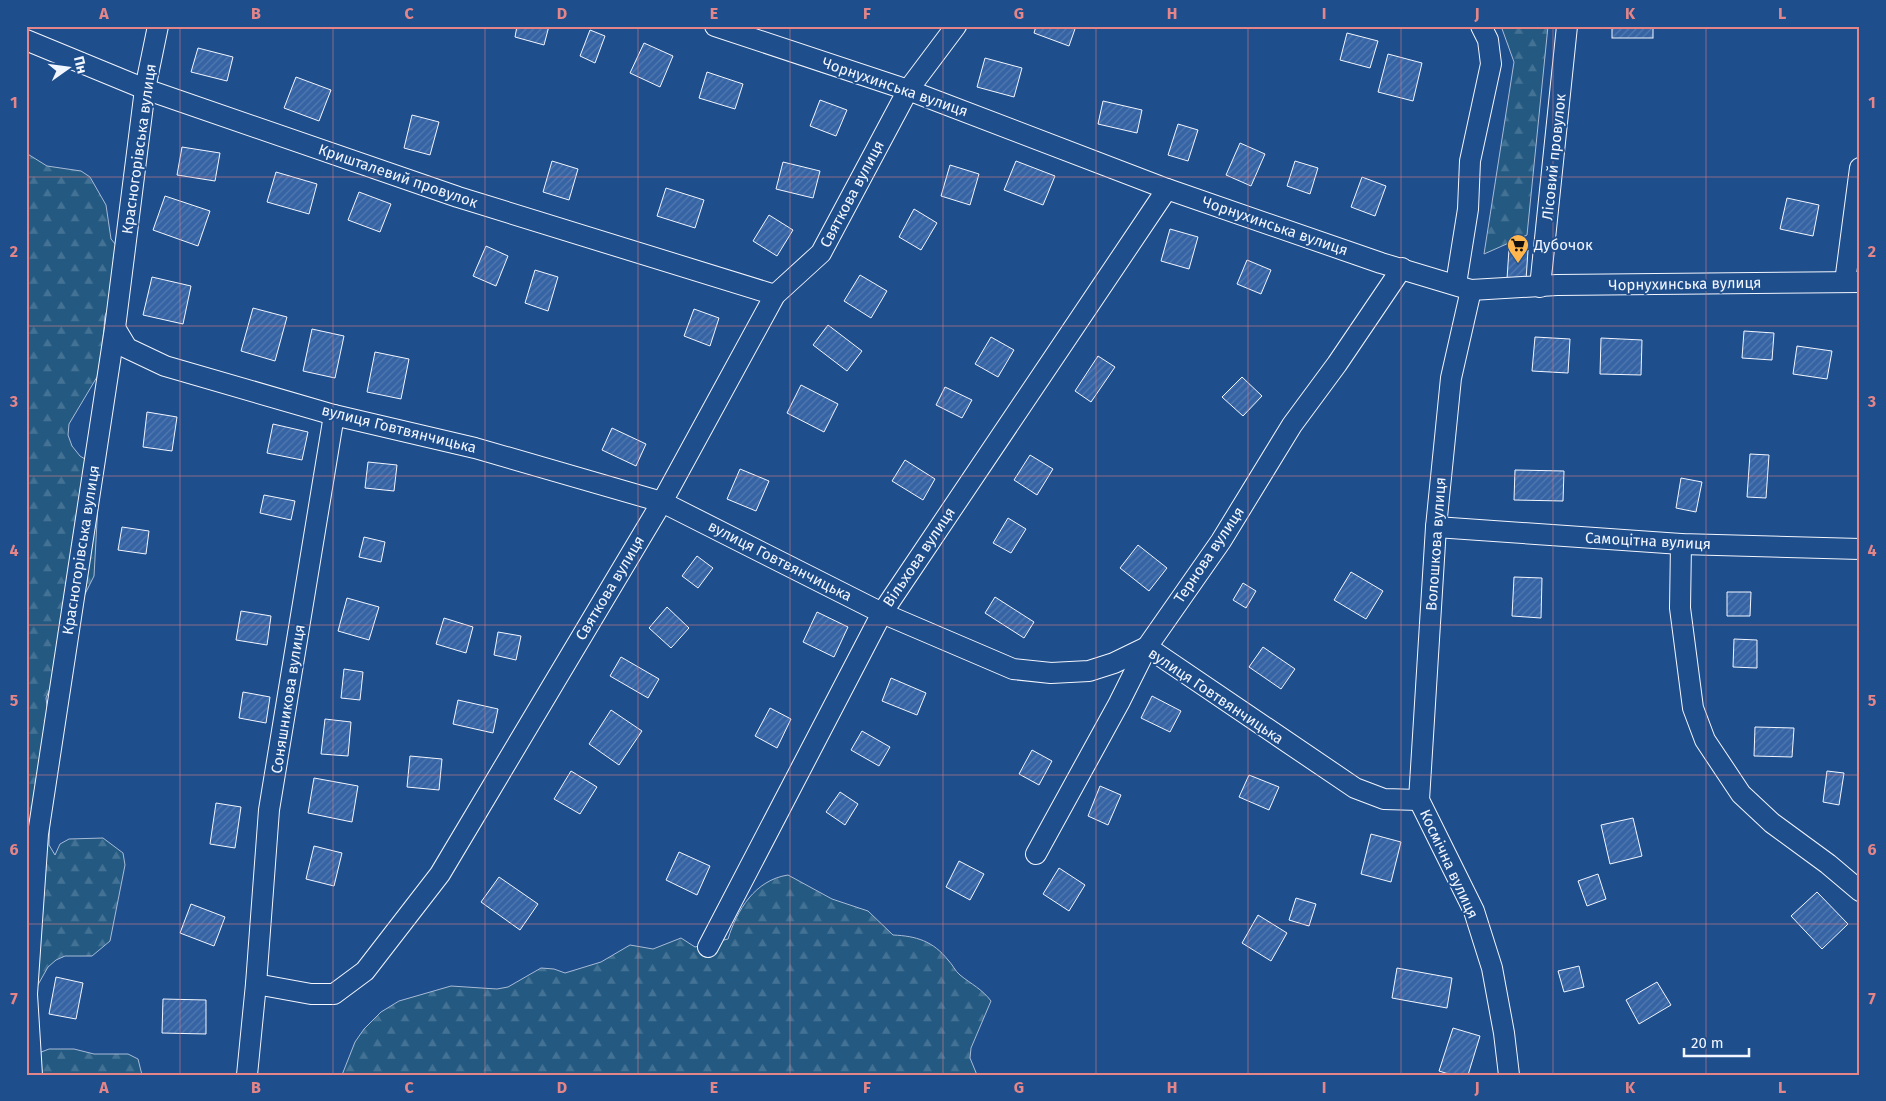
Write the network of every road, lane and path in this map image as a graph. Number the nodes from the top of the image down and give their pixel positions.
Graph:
1 (158, 26) edge
2 (714, 26) edge
3 (956, 26) edge
4 (1481, 26) edge
5 (1567, 26) edge
6 (26, 40) edge
7 (145, 90) junction
8 (908, 90) junction
9 (1860, 168) edge
10 (1167, 189) junction
11 (1402, 268) junction
12 (1852, 282) edge
13 (1463, 287) junction
14 (1540, 287) junction
15 (775, 295) junction
16 (115, 328) junction
17 (334, 414) junction
18 (662, 502) junction
19 (1436, 527) junction
20 (1681, 544) junction
21 (1860, 548) edge
22 (882, 613) junction
23 (1147, 647) junction
24 (1419, 800) junction
25 (1036, 854) dead end
26 (1860, 891) edge
27 (708, 947) dead end
28 (256, 984) junction
29 (32, 1075) edge
30 (247, 1075) edge
31 (1509, 1075) edge

1 - 7 street, Красногорівська вулиця
2 - 8 street, Чорнухинська вулиця
3 - 8 street, Святкова вулиця
4 - 13 street, Волошкова вулиця
5 - 14 street, Лісовий провулок
6 - 7 street, Кришталевий провулок
7 - 15 street, Кришталевий провулок
7 - 16 street, Красногорівська вулиця
8 - 10 street, Чорнухинська вулиця
8 - 15 street, Святкова вулиця
9 - 12 street
10 - 11 street, Чорнухинська вулиця
10 - 22 street, Вільхова вулиця
11 - 13 street, Чорнухинська вулиця
11 - 23 street, Тернова вулиця
12 - 14 street, Чорнухинська вулиця
13 - 14 street, Чорнухинська вулиця
13 - 19 street, Волошкова вулиця
15 - 18 street, Святкова вулиця
16 - 17 street, вулиця Говтвянчицька
16 - 29 street, Красногорівська вулиця
17 - 18 street, вулиця Говтвянчицька
17 - 28 street, Соняшникова вулиця
18 - 22 street, вулиця Говтвянчицька
18 - 28 street, Святкова вулиця
19 - 20 street, Самоцітна вулиця
19 - 24 street, Волошкова вулиця
20 - 21 street, Самоцітна вулиця
20 - 26 street
22 - 23 street, вулиця Говтвянчицька
22 - 27 street, Вільхова вулиця
23 - 24 street, вулиця Говтвянчицька
23 - 25 street, Тернова вулиця
24 - 31 street, Космічна вулиця
28 - 30 street

